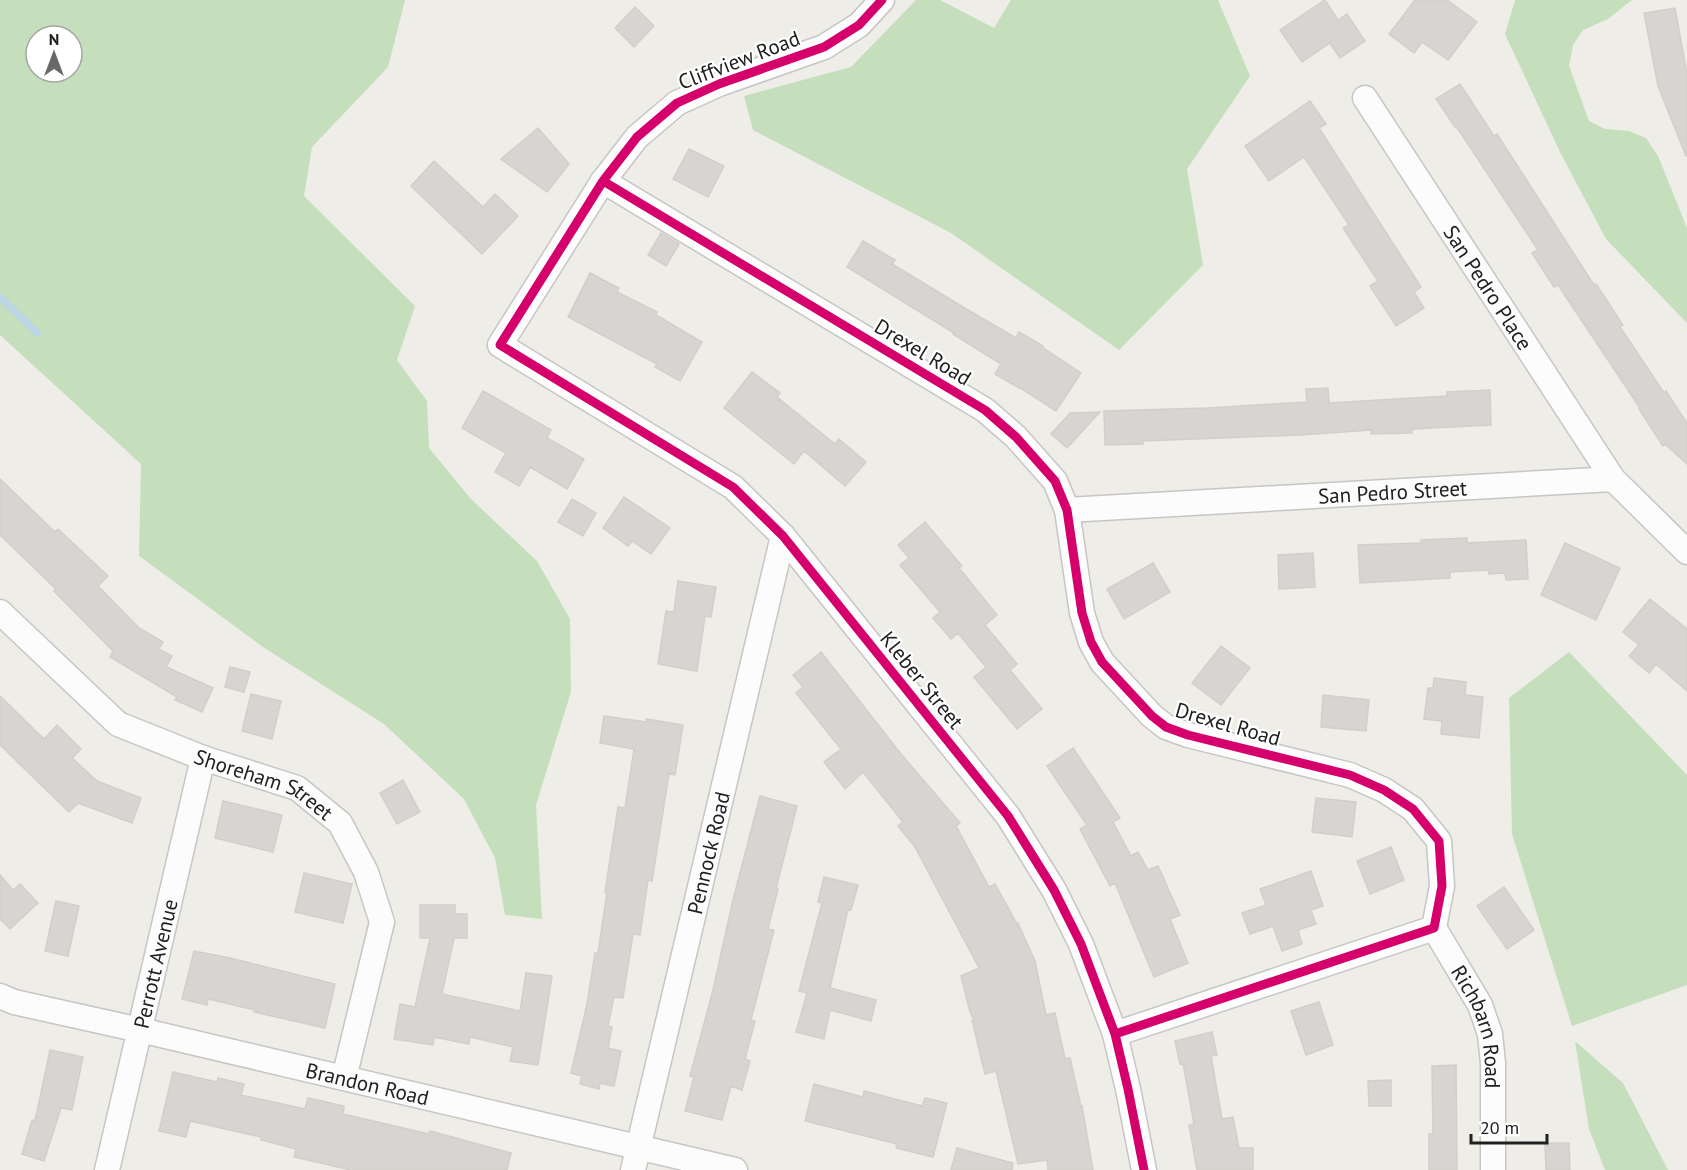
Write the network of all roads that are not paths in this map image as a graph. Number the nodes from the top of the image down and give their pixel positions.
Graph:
1 (882, 0) edge
2 (1365, 98) dead end
3 (603, 181) junction
4 (500, 345) joint
5 (1613, 479) junction
6 (1067, 510) junction
7 (783, 536) junction
8 (1687, 552) edge
9 (0, 612) edge
10 (203, 758) junction
11 (1434, 928) junction
12 (0, 996) edge
13 (140, 1030) junction
14 (1115, 1034) junction
15 (344, 1078) junction
16 (635, 1159) edge
17 (107, 1170) edge
18 (735, 1170) edge
19 (1144, 1170) edge
20 (1493, 1170) edge

1 - 3 street, Cliffview Road
2 - 5 street, San Pedro Place
3 - 4 street, Cliffview Road
3 - 6 street, Drexel Road
4 - 7 street, Kleber Street
5 - 6 street, San Pedro Street
5 - 8 street
6 - 11 street, Drexel Road
7 - 14 street, Kleber Street
7 - 16 street, Pennock Road
9 - 10 street, Shoreham Street
10 - 13 street, Perrott Avenue
10 - 15 street, Shoreham Street
11 - 14 street
11 - 20 street, Richbarn Road
12 - 13 street, Brandon Road
13 - 15 street, Brandon Road
13 - 17 street, Perrott Avenue
14 - 19 street, Kleber Street
15 - 16 street, Brandon Road
16 - 18 street, Brandon Road

